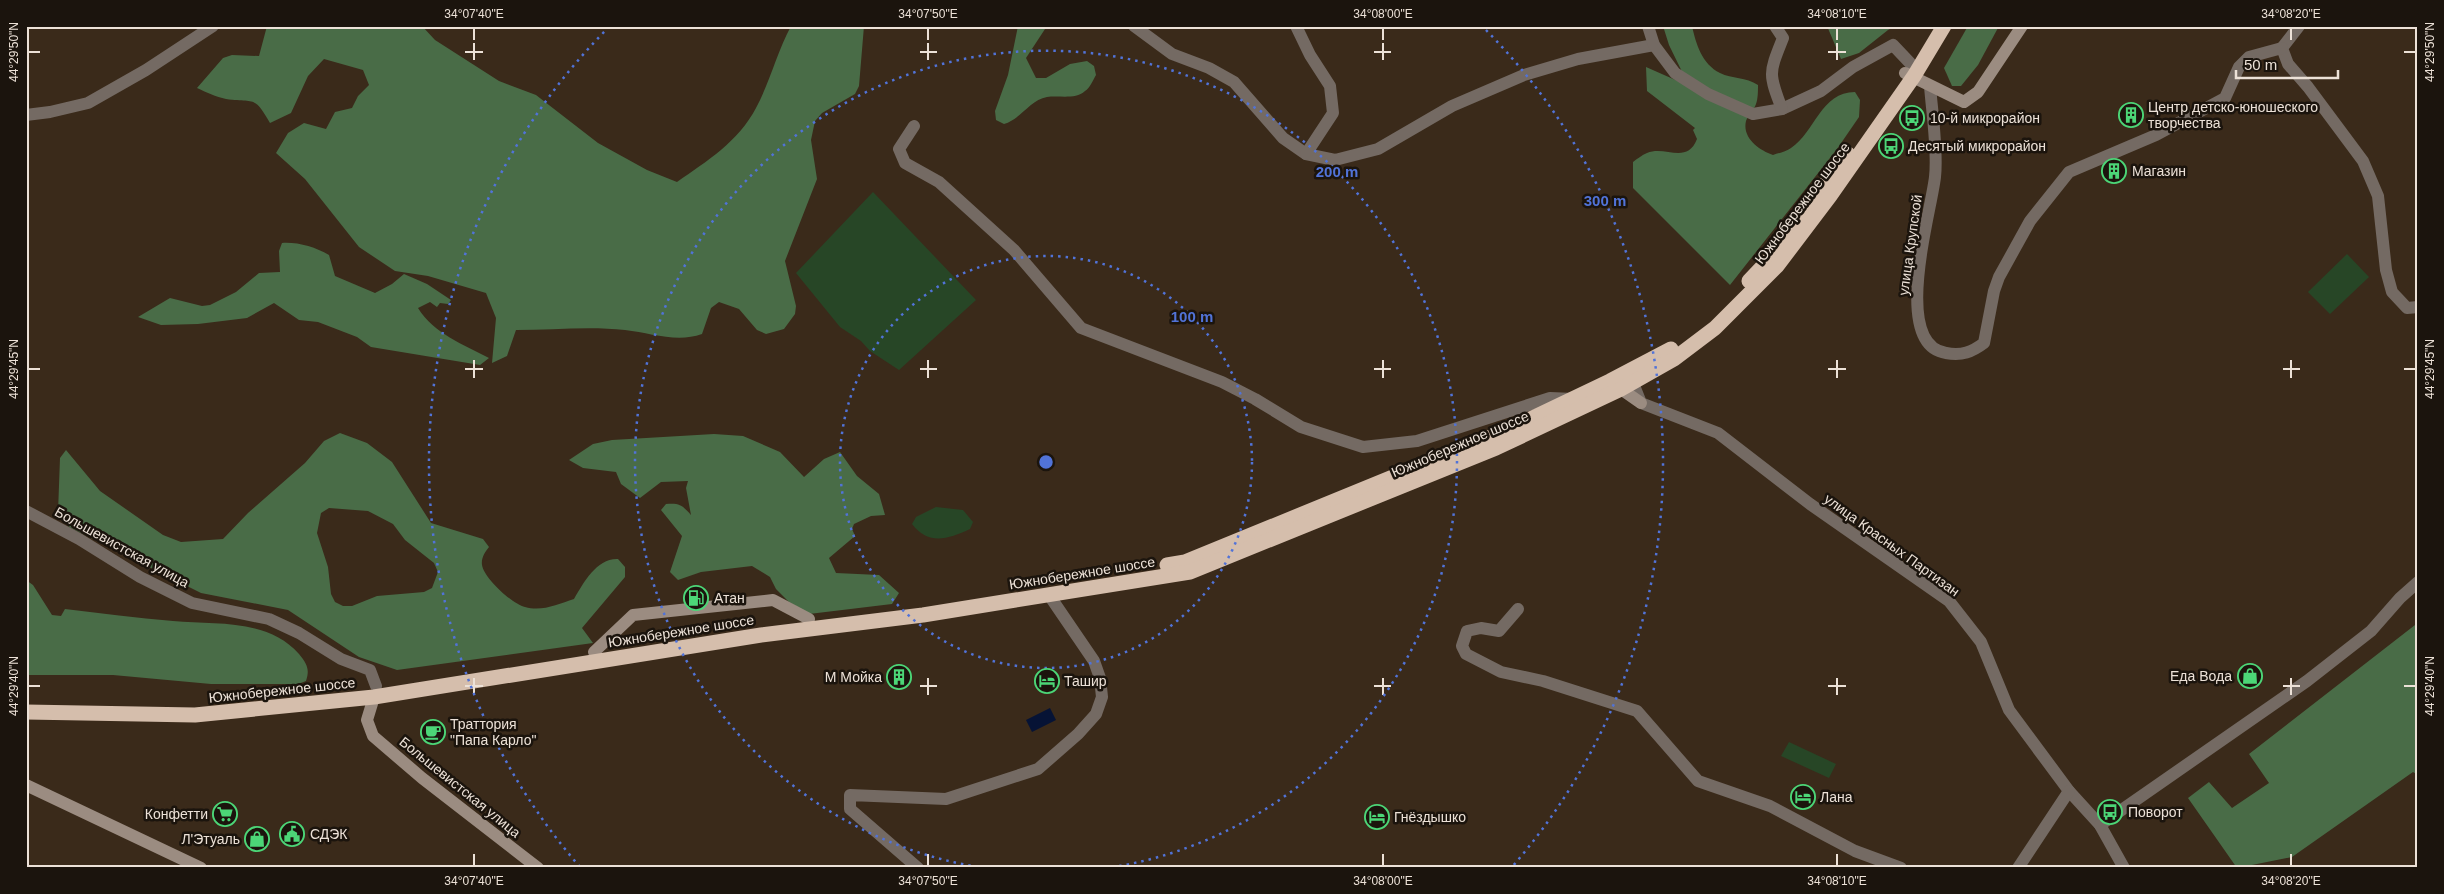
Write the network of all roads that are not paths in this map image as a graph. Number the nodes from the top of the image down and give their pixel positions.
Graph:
1 (213, 26) edge
2 (1134, 26) edge
3 (1296, 26) edge
4 (1648, 26) edge
5 (1775, 26) edge
6 (1934, 26) edge
7 (1944, 26) edge
8 (2022, 26) edge
9 (2299, 26) edge
10 (1654, 46) junction
11 (2282, 48) junction
12 (1913, 69) junction
13 (1930, 86) junction
14 (1905, 89) junction
15 (1782, 109) junction
16 (26, 115) edge
17 (914, 126) dead end
18 (1306, 154) junction
19 (2418, 307) edge
20 (1627, 386) junction
21 (1574, 399) junction
22 (1645, 405) joint
23 (26, 511) edge
24 (2418, 582) edge
25 (1049, 595) junction
26 (1518, 609) dead end
27 (809, 619) junction
28 (594, 652) junction
29 (375, 691) junction
30 (26, 704) edge
31 (26, 712) edge
32 (26, 785) edge
33 (2069, 791) junction
34 (2100, 826) junction
35 (201, 868) edge
36 (538, 868) edge
37 (918, 868) edge
38 (1901, 868) edge
39 (2018, 868) edge
40 (2124, 868) edge

1 - 16 street
2 - 18 street
3 - 18 street
4 - 10 street
5 - 15 street
6 - 12 highway, Южнобережное шоссе
7 - 12 highway, Южнобережное шоссе
8 - 13 main road
9 - 11 street
10 - 15 street
10 - 18 street
11 - 13 street, улица Крупской
11 - 19 street
12 - 13 main road
12 - 13 main road
12 - 14 highway, Южнобережное шоссе
12 - 15 street
12 - 21 highway, Южнобережное шоссе
13 - 14 main road
14 - 20 highway, Южнобережное шоссе
17 - 21 street
20 - 22 main road
20 - 25 highway, Южнобережное шоссе
21 - 27 highway, Южнобережное шоссе
22 - 33 street, улица Красных Партизан
23 - 29 street, Большевистская улица
24 - 34 street
25 - 29 highway, Южнобережное шоссе
25 - 37 street
26 - 38 street
27 - 28 highway, Южнобережное шоссе
27 - 28 main road
28 - 29 highway, Южнобережное шоссе
29 - 30 highway, Южнобережное шоссе
29 - 31 highway, Южнобережное шоссе
29 - 36 main road, Большевистская улица
32 - 35 main road
33 - 34 street, улица Красных Партизан
33 - 39 street
34 - 40 street, улица Красных Партизан

